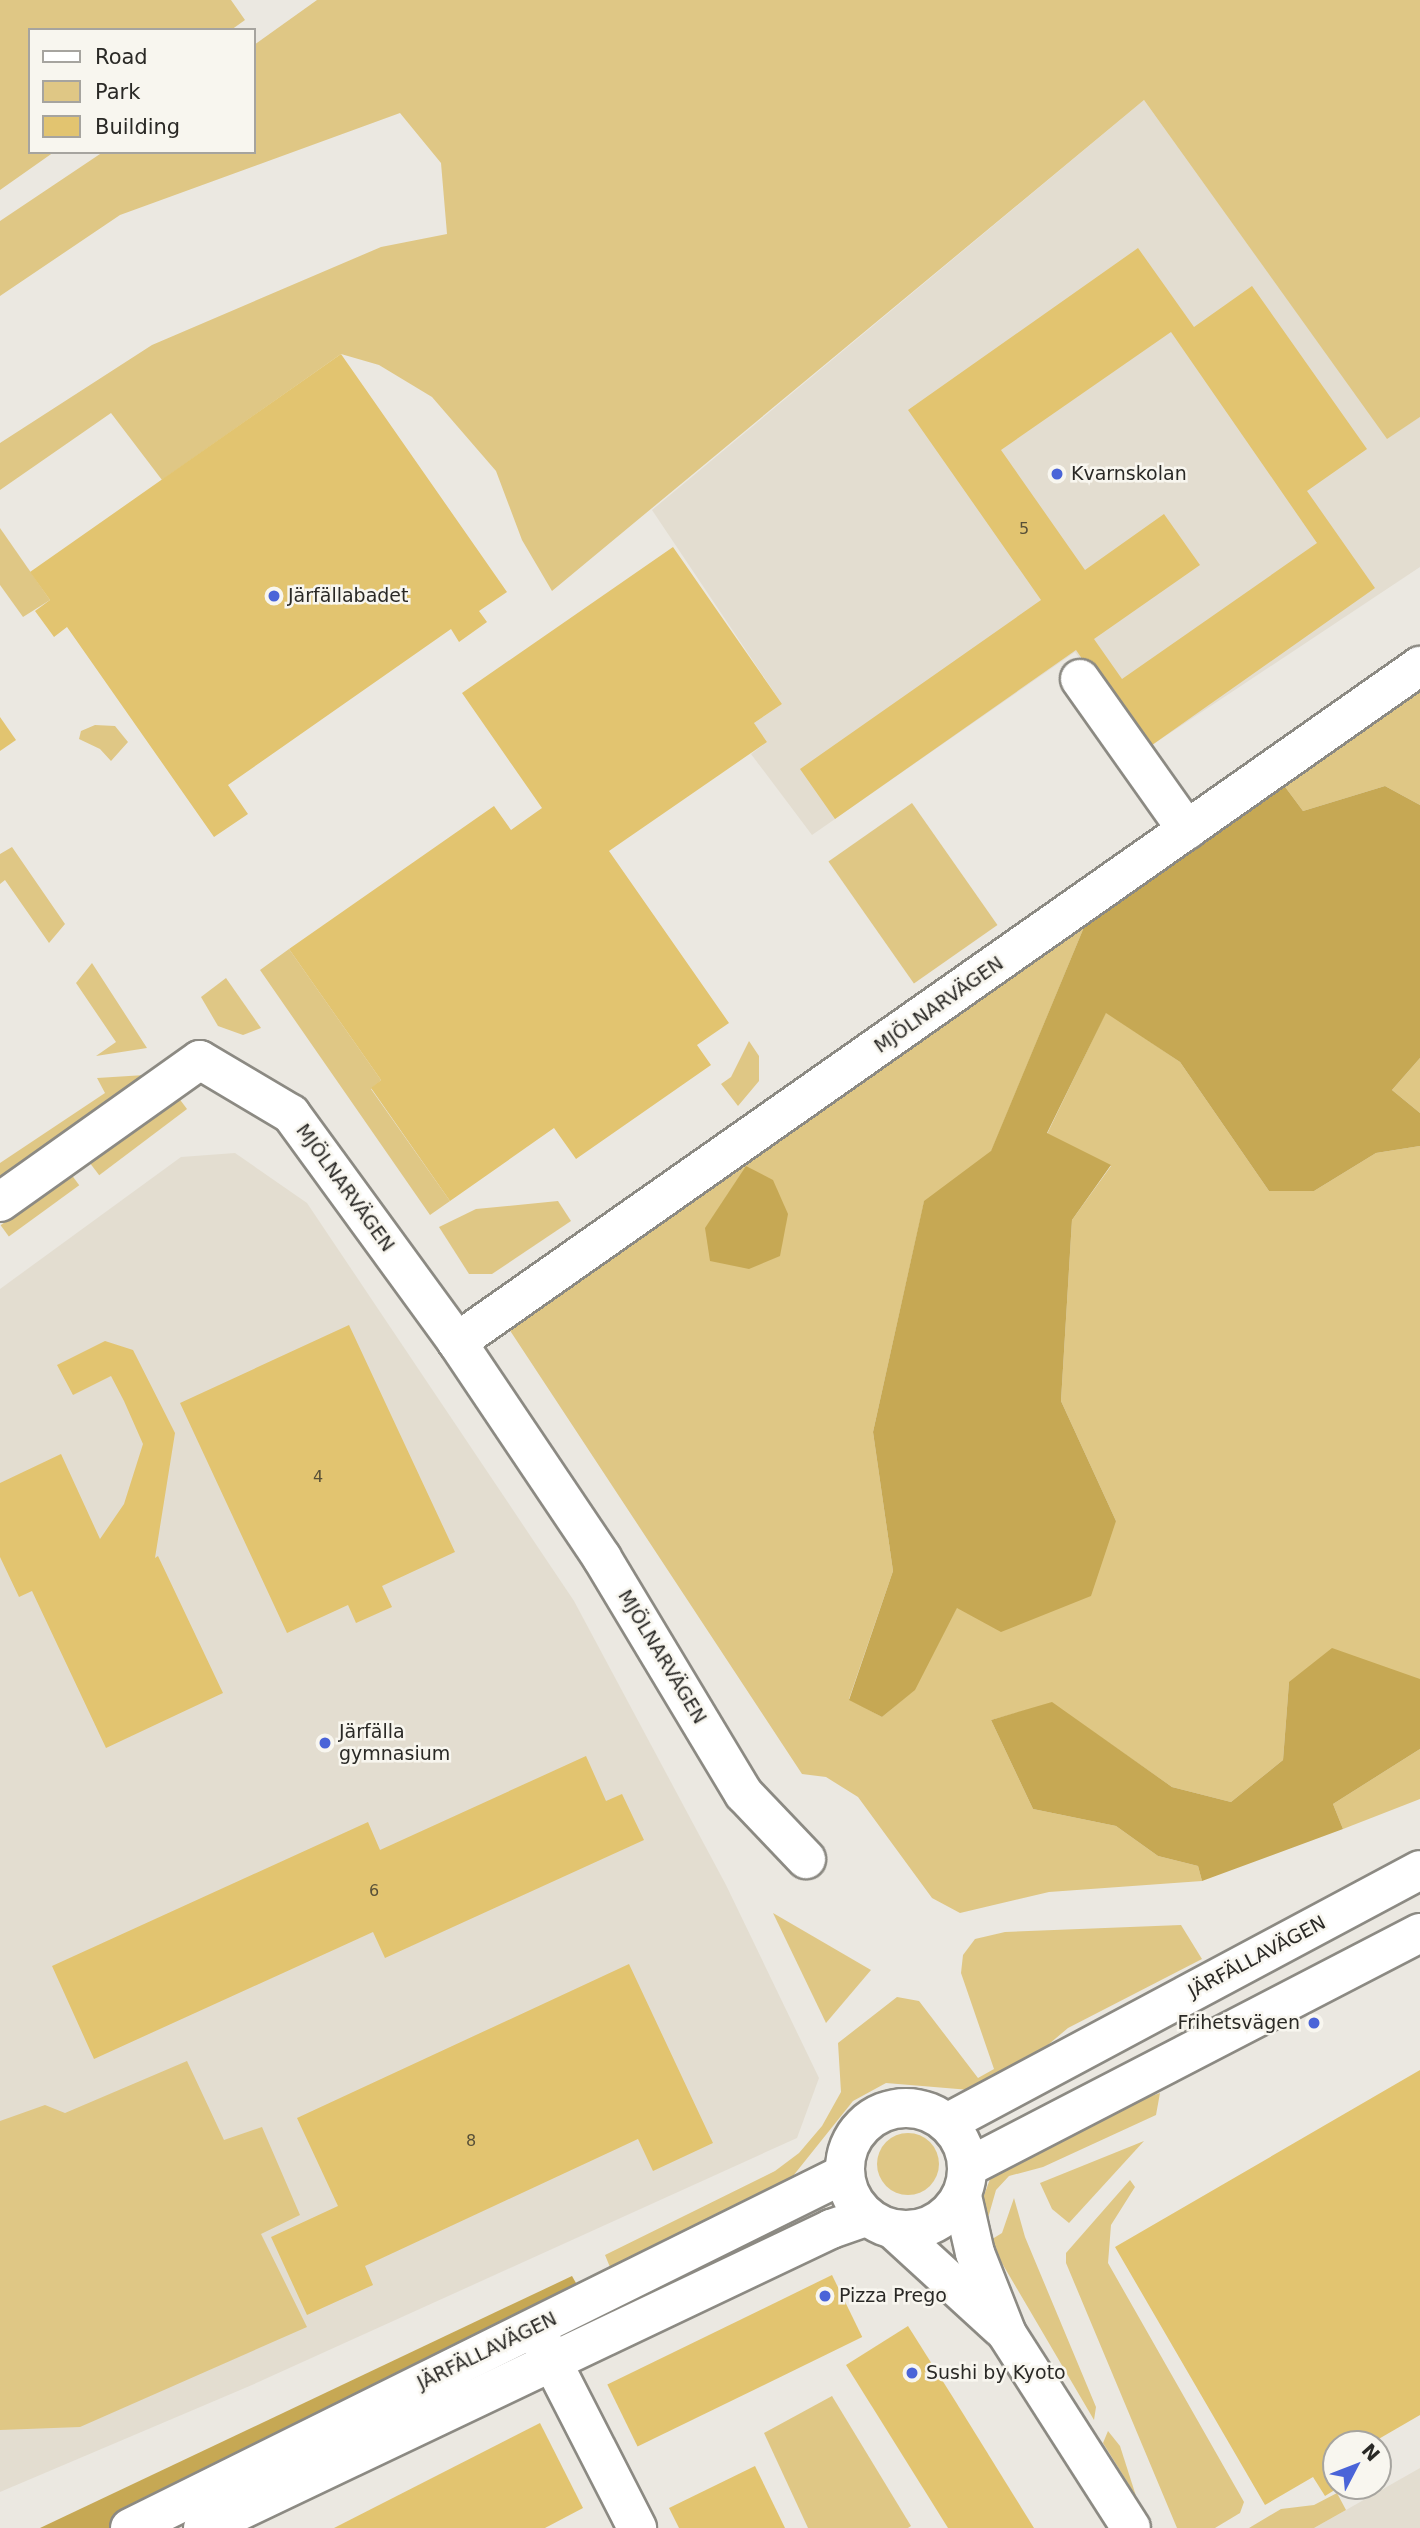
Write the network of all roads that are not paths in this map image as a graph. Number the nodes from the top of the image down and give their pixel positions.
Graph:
1 (1420, 666) edge
2 (1080, 679) dead end
3 (1187, 830) junction
4 (0, 1202) edge
5 (457, 1342) junction
6 (806, 1860) dead end
7 (1420, 1870) edge
8 (1420, 1933) edge
9 (947, 2123) junction
10 (844, 2175) junction
11 (965, 2182) junction
12 (880, 2224) junction
13 (535, 2327) junction
14 (1007, 2333) junction
15 (553, 2364) junction
16 (219, 2515) edge
17 (130, 2528) edge
18 (637, 2528) edge
19 (1131, 2528) edge

1 - 3 street, MJÖLNARVÄGEN
2 - 3 street
3 - 5 street, MJÖLNARVÄGEN
4 - 5 street, MJÖLNARVÄGEN
5 - 6 street, MJÖLNARVÄGEN
7 - 9 street, JÄRFÄLLAVÄGEN
8 - 11 street
9 - 10 street
9 - 11 street
10 - 12 street
10 - 13 street, JÄRFÄLLAVÄGEN
11 - 12 street
11 - 14 street
12 - 14 street
12 - 15 street, JÄRFÄLLAVÄGEN
13 - 15 street
13 - 16 street, JÄRFÄLLAVÄGEN
14 - 19 street
15 - 16 street, JÄRFÄLLAVÄGEN
15 - 18 street
16 - 17 street, JÄRFÄLLAVÄGEN

